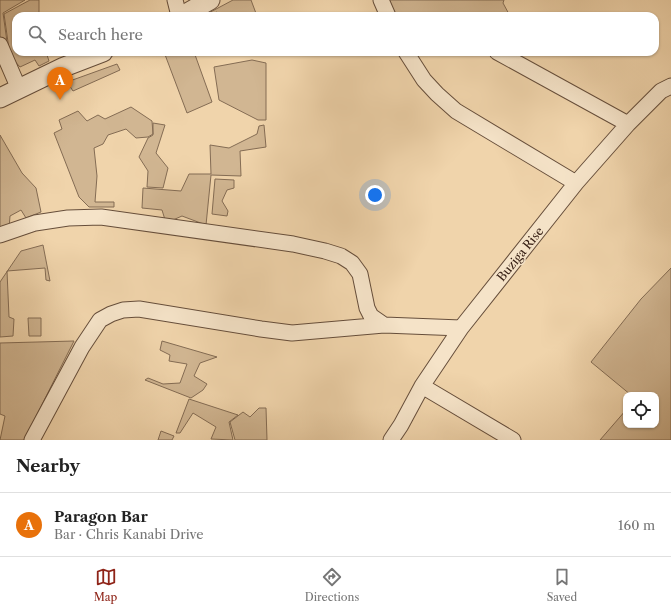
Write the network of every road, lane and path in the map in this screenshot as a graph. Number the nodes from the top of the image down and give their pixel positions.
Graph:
1 (175, 0) edge
2 (210, 0) edge
3 (381, 0) edge
4 (180, 12) edge
5 (188, 12) edge
6 (386, 12) edge
7 (0, 45) edge
8 (93, 56) edge
9 (409, 56) edge
10 (504, 56) edge
11 (671, 86) edge
12 (19, 89) junction
13 (0, 98) edge
14 (628, 124) junction
15 (576, 183) junction
16 (0, 235) edge
17 (384, 325) junction
18 (461, 328) junction
19 (422, 386) junction
20 (32, 440) edge
21 (391, 440) edge
22 (513, 440) edge

1 - 4 street
2 - 5 street
3 - 6 street
7 - 12 street
8 - 12 street
9 - 15 street
10 - 14 street
11 - 14 street, Buziga Rise
12 - 13 street
14 - 15 street, Buziga Rise
15 - 18 street, Buziga Rise
16 - 17 street
17 - 18 street
17 - 20 street
18 - 19 street, Buziga Rise
19 - 21 street, Buziga Rise
19 - 22 street

